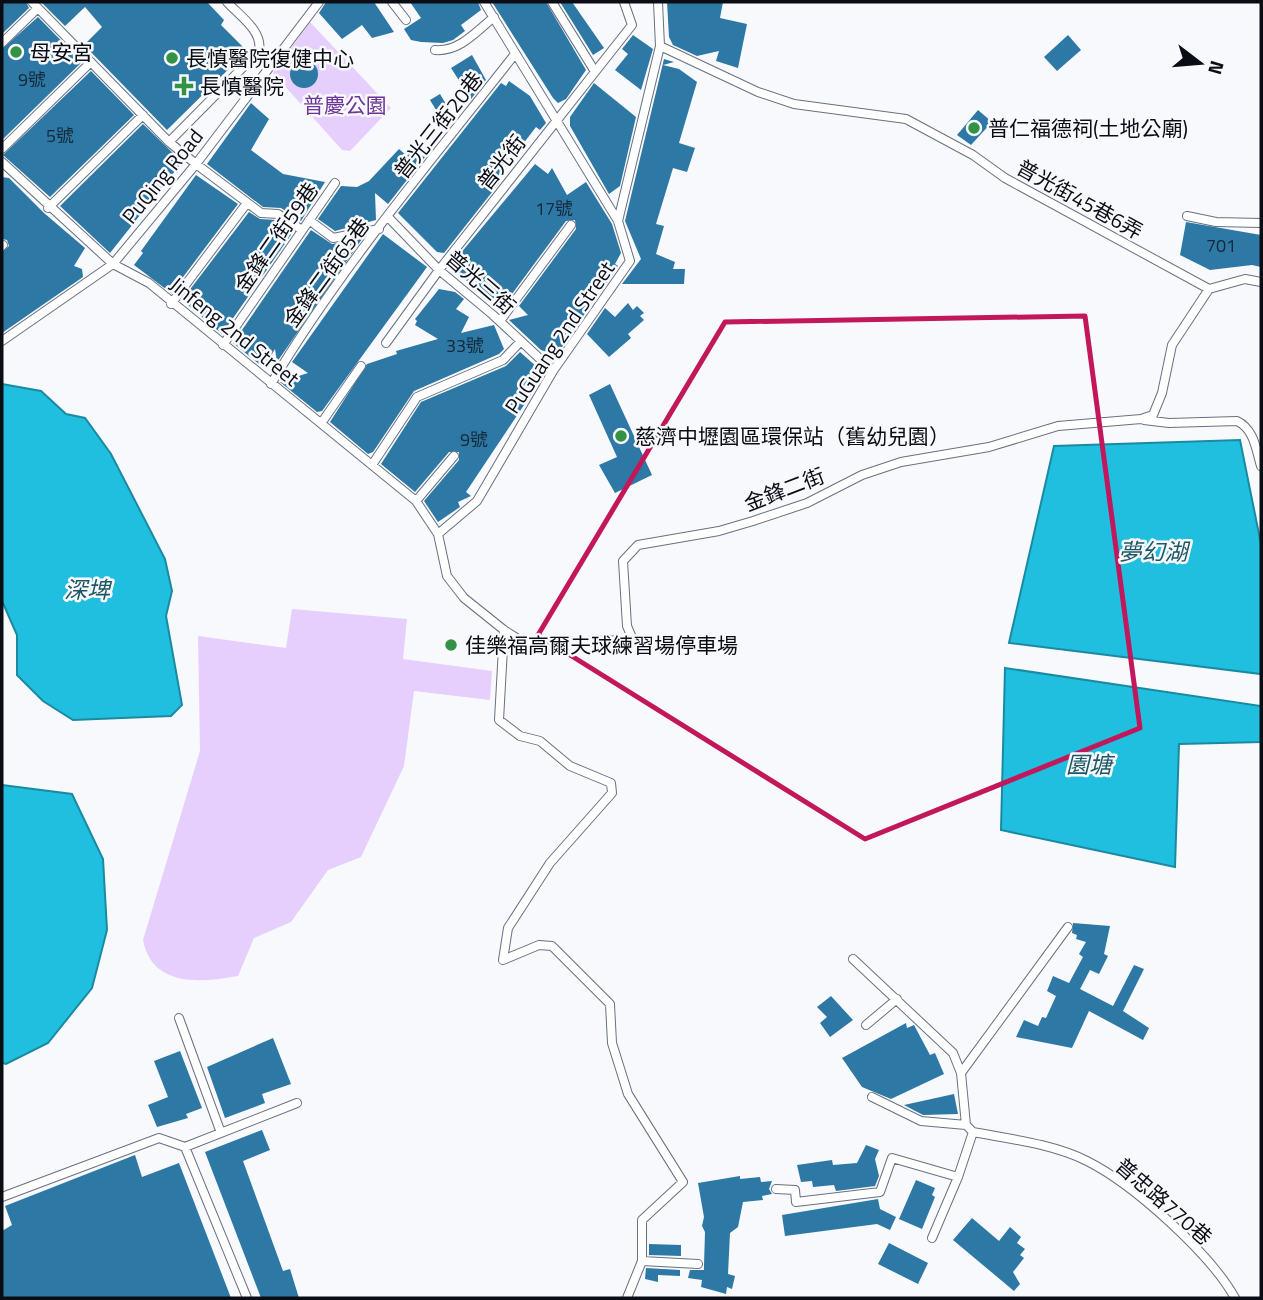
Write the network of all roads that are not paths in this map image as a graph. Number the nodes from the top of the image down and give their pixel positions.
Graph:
1 (227, 2) edge
2 (319, 2) edge
3 (392, 2) edge
4 (484, 2) edge
5 (552, 2) edge
6 (624, 2) edge
7 (658, 2) edge
8 (35, 5) edge
9 (494, 18) junction
10 (406, 20) dead end
11 (2, 43) edge
12 (660, 47) junction
13 (435, 50) dead end
14 (515, 54) junction
15 (91, 62) junction
16 (594, 70) junction
17 (143, 114) junction
18 (555, 120) junction
19 (169, 142) junction
20 (2, 149) edge
21 (2, 164) edge
22 (195, 164) junction
23 (335, 183) dead end
24 (247, 203) junction
25 (48, 208) junction
26 (1187, 216) dead end
27 (388, 217) junction
28 (309, 219) junction
29 (618, 221) junction
30 (1261, 223) edge
31 (571, 225) dead end
32 (379, 229) junction
33 (302, 230) junction
34 (113, 264) junction
35 (439, 270) junction
36 (1261, 282) edge
37 (1209, 289) junction
38 (171, 304) junction
39 (500, 321) junction
40 (2, 341) edge
41 (521, 341) junction
42 (386, 342) dead end
43 (223, 345) junction
44 (361, 366) dead end
45 (553, 371) junction
46 (271, 384) junction
47 (1141, 419) junction
48 (322, 422) junction
49 (454, 456) dead end
50 (372, 465) junction
51 (1261, 466) edge
52 (416, 501) junction
53 (438, 534) junction
54 (504, 630) junction
55 (1068, 927) dead end
56 (853, 959) dead end
57 (897, 999) junction
58 (179, 1018) dead end
59 (866, 1025) dead end
60 (961, 1073) junction
61 (872, 1097) dead end
62 (297, 1103) dead end
63 (966, 1125) junction
64 (973, 1132) junction
65 (220, 1133) junction
66 (186, 1147) junction
67 (958, 1177) junction
68 (776, 1189) dead end
69 (2, 1196) edge
70 (932, 1238) dead end
71 (642, 1261) junction
72 (698, 1264) dead end
73 (247, 1298) edge
74 (626, 1298) edge
75 (1235, 1298) edge

1 - 19 lane
2 - 22 lane, PuQing Road
3 - 10 lane
4 - 9 lane, PuGuang 2nd Street
5 - 16 lane
6 - 16 lane, 普光街
7 - 12 lane
8 - 11 lane
8 - 15 lane
9 - 13 lane
9 - 14 lane, PuGuang 2nd Street
12 - 29 lane
12 - 37 lane, 普光街45巷6弄
14 - 18 lane, PuGuang 2nd Street
14 - 27 lane, 普光三街20巷
15 - 17 lane
15 - 20 lane
16 - 18 lane, 普光街
17 - 19 lane
17 - 25 lane
18 - 29 lane, PuGuang 2nd Street
18 - 35 lane, 普光街
19 - 22 lane
21 - 25 lane, Jinfeng 2nd Street
22 - 24 lane
22 - 34 lane, PuQing Road
23 - 28 lane, 金鋒二街59巷
24 - 33 lane
24 - 38 lane
25 - 34 lane, Jinfeng 2nd Street
26 - 30 lane
27 - 32 lane, 金鋒二街65巷
27 - 35 lane, 普光三街
28 - 32 lane
28 - 33 lane, 金鋒二街59巷
29 - 45 lane, PuGuang 2nd Street
31 - 39 lane
32 - 46 lane, 金鋒二街65巷
33 - 43 lane, 金鋒二街59巷
34 - 38 lane, Jinfeng 2nd Street
34 - 40 lane, PuQing Road
35 - 39 lane, 普光三街
35 - 42 lane, 普光街
36 - 37 lane
37 - 47 lane
38 - 43 lane, Jinfeng 2nd Street
39 - 41 lane, 普光三街
41 - 45 lane, 普光三街
41 - 50 lane
43 - 46 lane, Jinfeng 2nd Street
44 - 48 lane
45 - 53 lane, PuGuang 2nd Street
46 - 48 lane, Jinfeng 2nd Street
47 - 51 lane
47 - 54 lane, 金鋒二街
48 - 50 lane, Jinfeng 2nd Street
49 - 52 lane
50 - 52 lane, Jinfeng 2nd Street
52 - 53 lane, Jinfeng 2nd Street
53 - 54 lane, 金鋒二街
54 - 71 lane
55 - 60 lane
56 - 57 lane
57 - 59 lane
57 - 60 lane
58 - 65 lane
60 - 63 lane
61 - 63 lane
62 - 65 lane
63 - 64 lane
64 - 67 lane
64 - 75 lane, 普忠路770巷
65 - 66 lane
66 - 69 lane
66 - 73 lane
67 - 68 lane
67 - 70 lane
71 - 72 lane
71 - 74 lane

